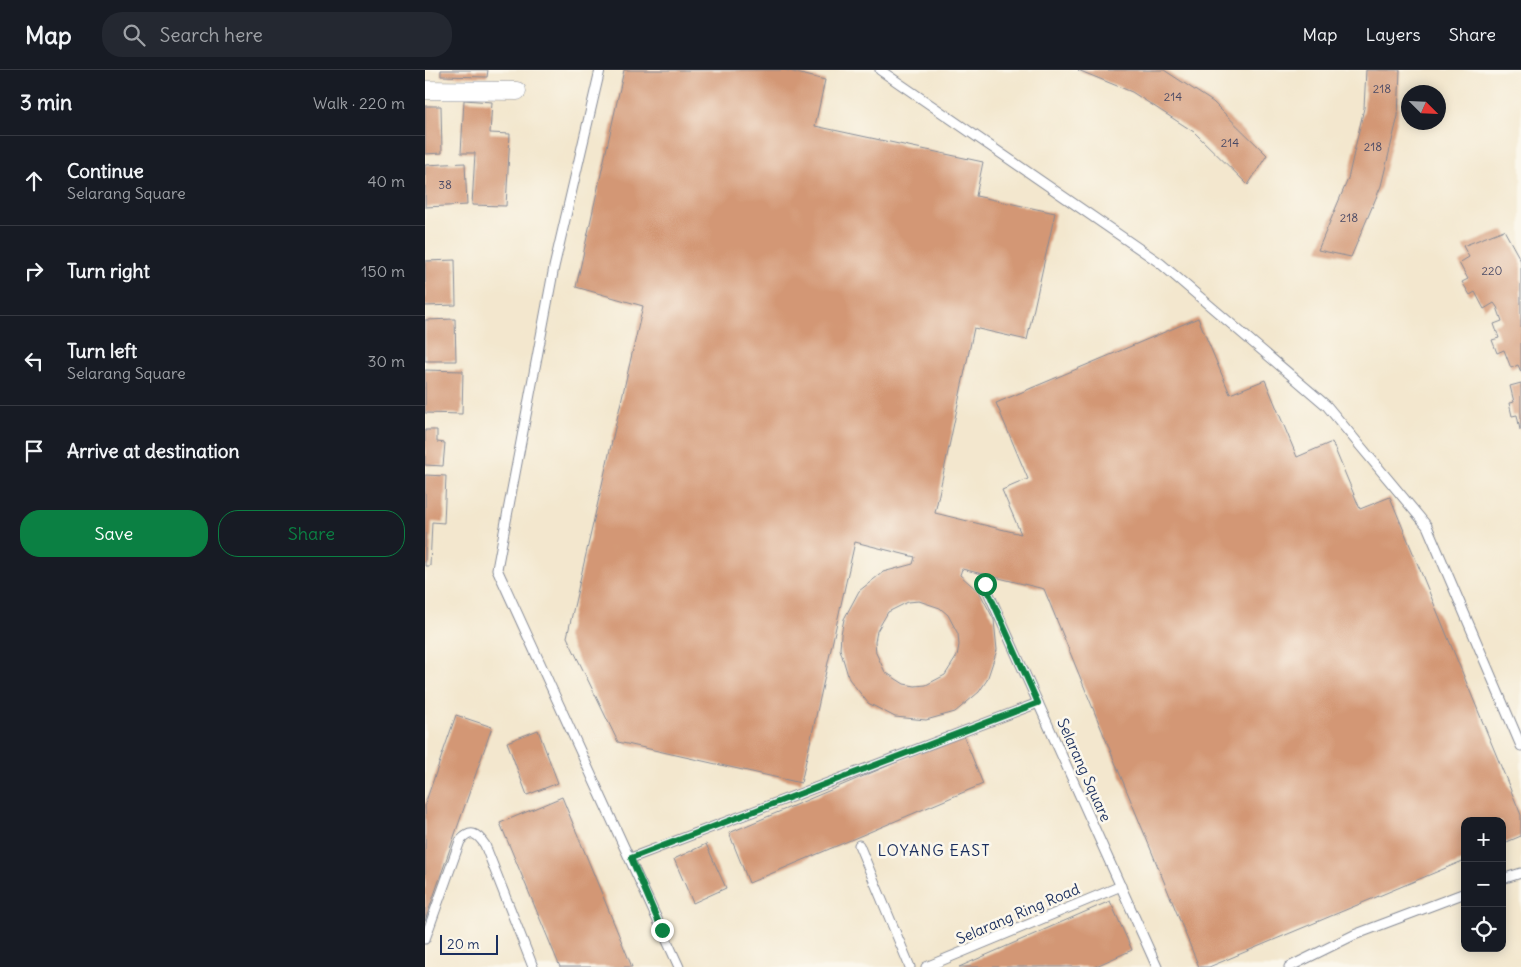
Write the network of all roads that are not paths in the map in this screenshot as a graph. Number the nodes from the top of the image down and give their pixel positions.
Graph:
1 (600, 70) edge
2 (880, 70) edge
3 (425, 90) edge
4 (517, 92) dead end
5 (985, 584) dead end
6 (1038, 703) junction
7 (1521, 746) edge
8 (859, 846) dead end
9 (631, 858) junction
10 (1521, 873) edge
11 (1506, 878) edge
12 (1121, 886) junction
13 (1461, 895) edge
14 (425, 940) edge
15 (533, 967) edge
16 (679, 967) edge
17 (910, 967) edge
18 (926, 967) edge
19 (1157, 967) edge
20 (1289, 967) edge

1 - 9 lane
2 - 7 lane
3 - 4 street
5 - 6 lane, Selarang Square
6 - 9 lane
6 - 12 lane, Selarang Square
8 - 17 lane
9 - 16 lane
10 - 11 lane
12 - 18 lane, Selarang Ring Road
12 - 19 lane, Selarang Square
13 - 20 lane
14 - 15 lane

